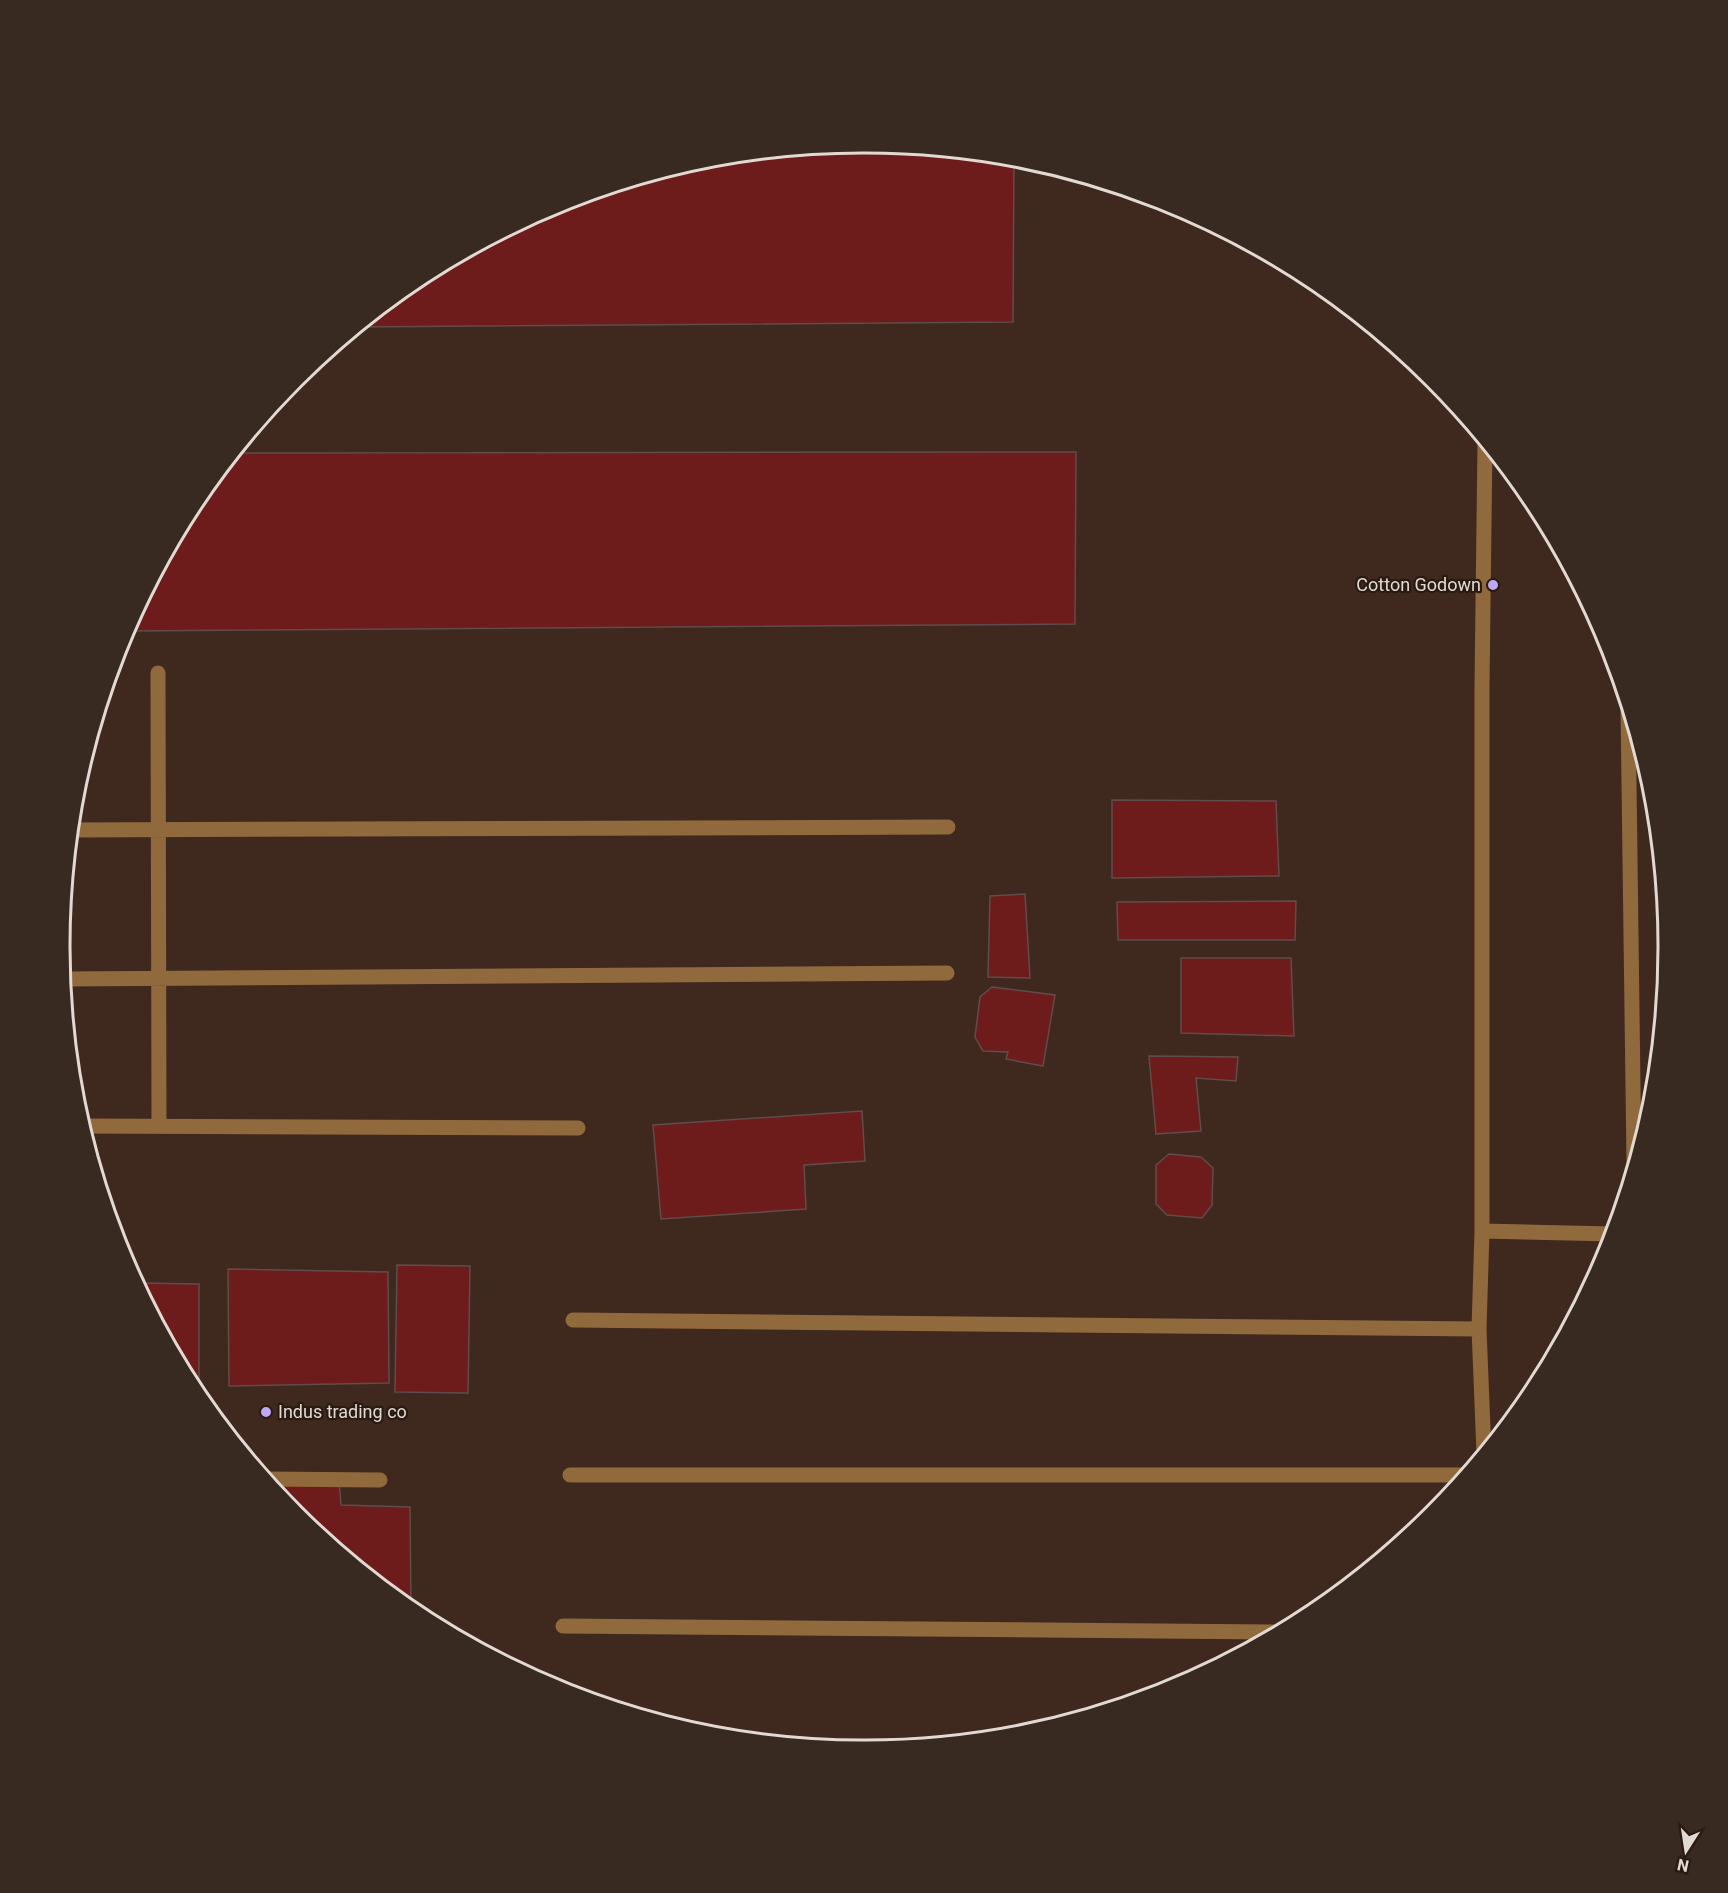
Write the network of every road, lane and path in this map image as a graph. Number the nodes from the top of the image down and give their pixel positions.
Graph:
1 (1485, 452) edge
2 (158, 673) dead end
3 (1628, 736) edge
4 (948, 827) dead end
5 (79, 830) edge
6 (159, 830) junction
7 (948, 973) dead end
8 (159, 978) junction
9 (71, 979) edge
10 (159, 1125) junction
11 (92, 1126) edge
12 (578, 1128) dead end
13 (1634, 1136) edge
14 (1482, 1231) junction
15 (1603, 1234) edge
16 (573, 1320) dead end
17 (1479, 1329) junction
18 (1484, 1443) edge
19 (570, 1475) dead end
20 (1456, 1475) edge
21 (276, 1479) edge
22 (380, 1480) dead end
23 (563, 1626) dead end
24 (1264, 1632) edge

1 - 14 lane
2 - 6 lane
3 - 13 lane
4 - 6 lane
5 - 6 lane
6 - 8 lane
7 - 8 lane
8 - 9 lane
8 - 10 lane
10 - 11 lane
10 - 12 lane
14 - 15 lane
14 - 17 lane
16 - 17 lane
17 - 18 lane
19 - 20 lane
21 - 22 lane
23 - 24 lane

